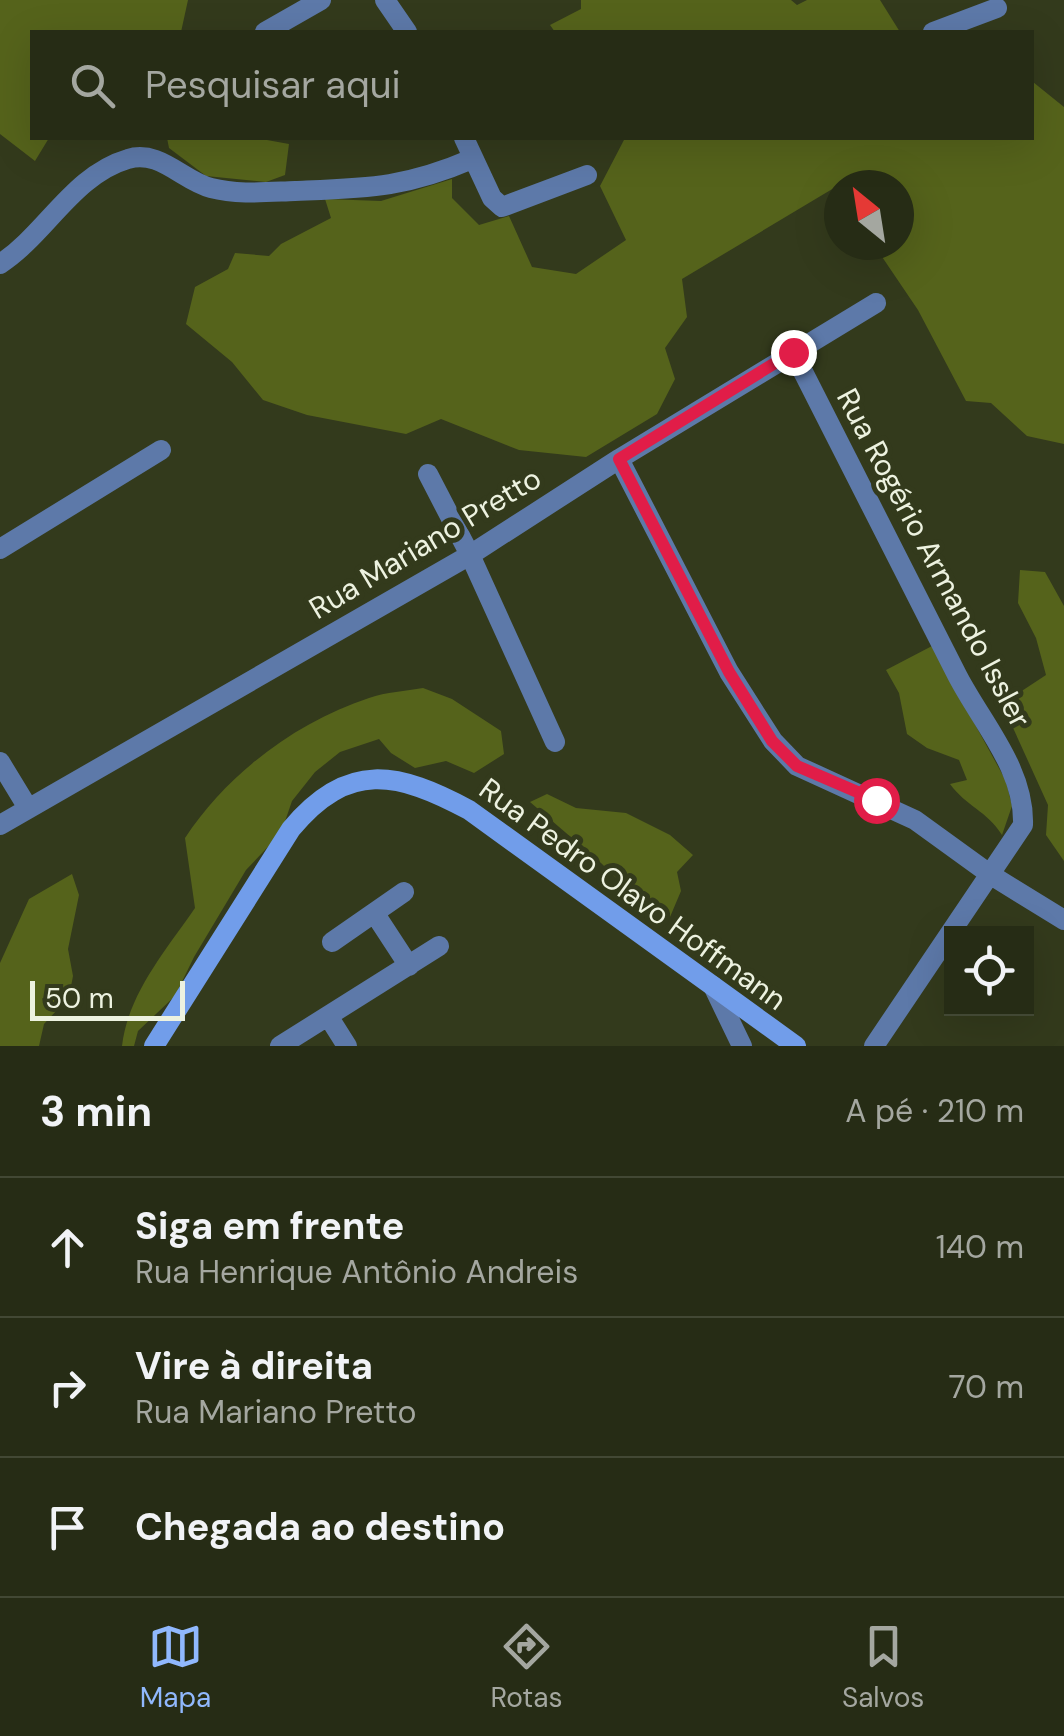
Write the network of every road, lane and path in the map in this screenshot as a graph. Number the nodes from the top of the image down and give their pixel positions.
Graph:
1 (321, 0) edge
2 (385, 0) edge
3 (1000, 3) edge
4 (268, 30) edge
5 (406, 30) edge
6 (938, 30) edge
7 (465, 140) edge
8 (472, 159) junction
9 (587, 175) dead end
10 (0, 264) edge
11 (876, 303) dead end
12 (793, 352) junction
13 (162, 450) dead end
14 (619, 459) junction
15 (428, 474) dead end
16 (0, 549) edge
17 (470, 556) junction
18 (555, 742) dead end
19 (0, 762) edge
20 (28, 808) junction
21 (0, 825) edge
22 (990, 875) junction
23 (404, 892) dead end
24 (375, 914) junction
25 (1064, 920) edge
26 (332, 942) dead end
27 (438, 946) dead end
28 (409, 966) junction
29 (713, 986) junction
30 (328, 1016) junction
31 (154, 1046) edge
32 (280, 1046) edge
33 (347, 1046) edge
34 (742, 1046) edge
35 (796, 1046) edge
36 (874, 1046) edge

1 - 4 street
2 - 5 street
3 - 6 street
7 - 8 street
8 - 9 street
8 - 10 street
11 - 12 street, Rua Mariano Pretto
12 - 14 street, Rua Mariano Pretto
12 - 22 street, Rua Rogério Armando Issler
13 - 16 street
14 - 17 street, Rua Mariano Pretto
14 - 22 street
15 - 17 street
17 - 18 street
17 - 20 street, Rua Mariano Pretto
19 - 20 street
20 - 21 street, Rua Mariano Pretto
22 - 25 street
22 - 36 street, Rua Rogério Armando Issler
23 - 24 street
24 - 26 street
24 - 28 street
27 - 28 street
28 - 30 street
29 - 31 street, Rua Pedro Olavo Hoffmann
29 - 34 street
29 - 35 street, Rua Pedro Olavo Hoffmann
30 - 32 street
30 - 33 street

